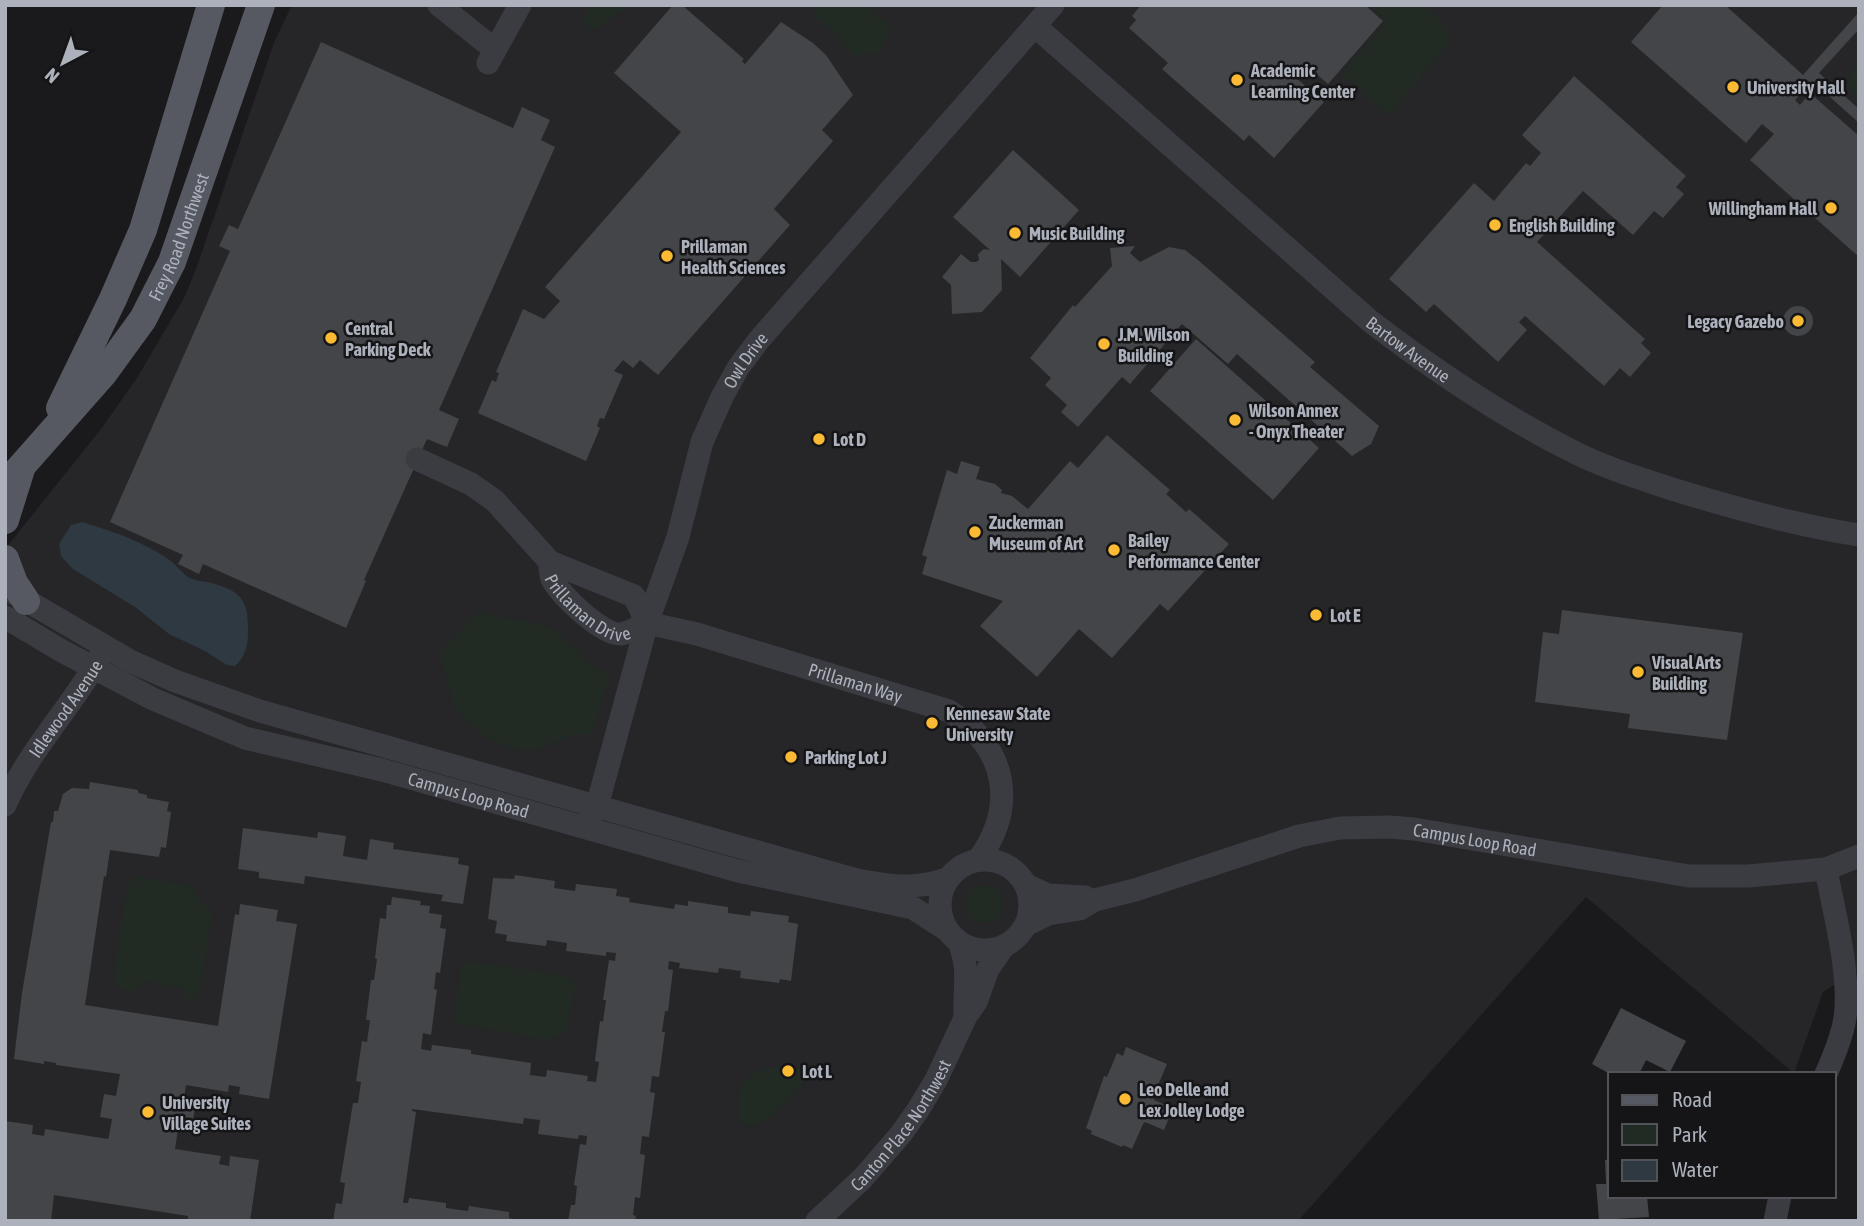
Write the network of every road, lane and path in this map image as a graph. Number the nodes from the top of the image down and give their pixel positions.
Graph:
1 (211, 5) edge
2 (261, 5) edge
3 (520, 5) edge
4 (1053, 5) edge
5 (447, 8) edge
6 (1035, 26) junction
7 (45, 439) junction
8 (418, 459) dead end
9 (14, 475) edge
10 (5, 520) edge
11 (1859, 535) edge
12 (5, 559) edge
13 (550, 562) junction
14 (12, 602) edge
15 (647, 623) junction
16 (106, 648) junction
17 (94, 669) junction
18 (5, 805) edge
19 (597, 806) junction
20 (1002, 810) junction
21 (579, 826) junction
22 (1859, 856) edge
23 (979, 859) junction
24 (1010, 867) junction
25 (1826, 869) junction
26 (947, 880) junction
27 (1026, 885) junction
28 (1095, 900) junction
29 (1026, 925) junction
30 (953, 936) junction
31 (1004, 946) junction
32 (1852, 978) edge
33 (966, 1016) junction
34 (1827, 1072) edge
35 (1780, 1198) edge
36 (817, 1221) edge
37 (1775, 1221) edge

1 - 7 main road, Frey Road Northwest
2 - 7 main road, Frey Road Northwest
3 - 5 street
4 - 6 street, Owl Drive
6 - 11 street, Bartow Avenue
6 - 15 street, Owl Drive
7 - 9 main road, Frey Road Northwest
8 - 13 street, Prillaman Drive
9 - 10 main road
12 - 14 main road
13 - 15 street, Prillaman Drive
13 - 15 street, Prillaman Drive
14 - 16 street, Campus Loop Road
14 - 17 street, Campus Loop Road
15 - 19 street, Owl Drive
15 - 20 street, Prillaman Way
16 - 17 street, Idlewood Avenue
16 - 19 street, Campus Loop Road
17 - 18 street, Idlewood Avenue
17 - 21 street, Campus Loop Road
19 - 21 street
19 - 26 street, Campus Loop Road
20 - 23 street, Prillaman Way
20 - 24 street, Prillaman Way
21 - 30 street, Campus Loop Road
22 - 25 street, Campus Loop Road
23 - 24 street
23 - 26 street
24 - 27 street
25 - 28 street, Campus Loop Road
25 - 32 street
26 - 30 street
27 - 28 street, Campus Loop Road
27 - 29 street
28 - 29 street, Campus Loop Road
29 - 31 street
30 - 31 street
30 - 33 street, Canton Place Northwest
31 - 33 street, Canton Place Northwest
32 - 34 street
33 - 36 street, Canton Place Northwest
35 - 37 street

